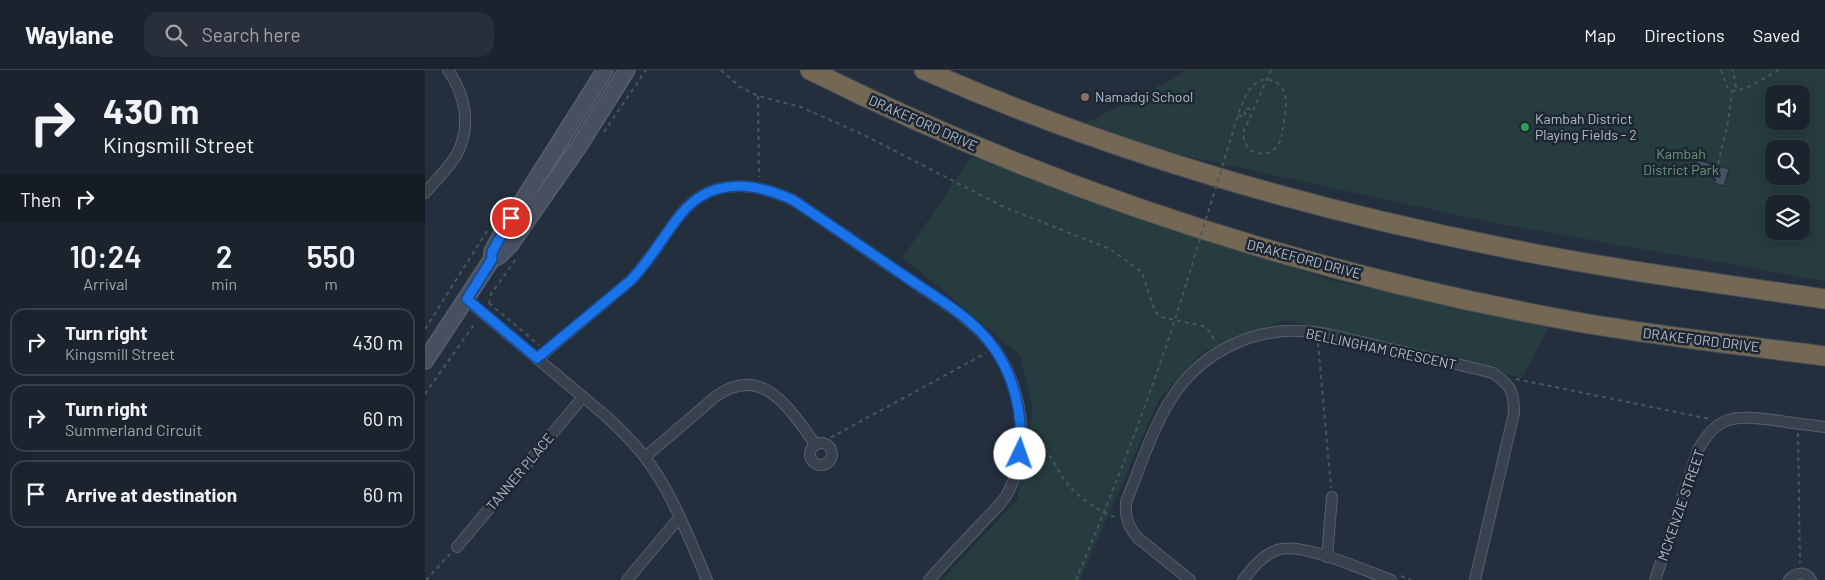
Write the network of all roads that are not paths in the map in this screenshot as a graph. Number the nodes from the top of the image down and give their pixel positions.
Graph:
1 (447, 70) edge
2 (605, 70) edge
3 (627, 70) edge
4 (809, 70) edge
5 (925, 70) edge
6 (425, 193) edge
7 (492, 259) junction
8 (467, 299) junction
9 (1825, 299) edge
10 (1825, 356) edge
11 (537, 358) junction
12 (425, 362) edge
13 (583, 397) junction
14 (1825, 427) edge
15 (821, 445) road end
16 (645, 457) junction
17 (1332, 498) road end
18 (679, 518) junction
19 (457, 547) road end
20 (1327, 557) junction
21 (627, 580) edge
22 (707, 580) edge
23 (929, 580) edge
24 (1190, 580) edge
25 (1243, 580) edge
26 (1391, 580) edge
27 (1475, 580) edge
28 (1655, 580) edge
29 (1789, 580) edge
30 (1811, 580) edge

1 - 6 street
2 - 7 street
3 - 7 street
4 - 10 highway, DRAKEFORD DRIVE
5 - 9 highway
7 - 8 street
8 - 11 street
8 - 12 street
11 - 13 street
11 - 23 street
13 - 16 street
13 - 19 street, TANNER PLACE
14 - 28 street, MCKENZIE STREET
15 - 16 street
16 - 18 street
17 - 20 street
18 - 21 street
18 - 22 street
20 - 25 street
20 - 26 street
24 - 27 street, BELLINGHAM CRESCENT
29 - 30 street

